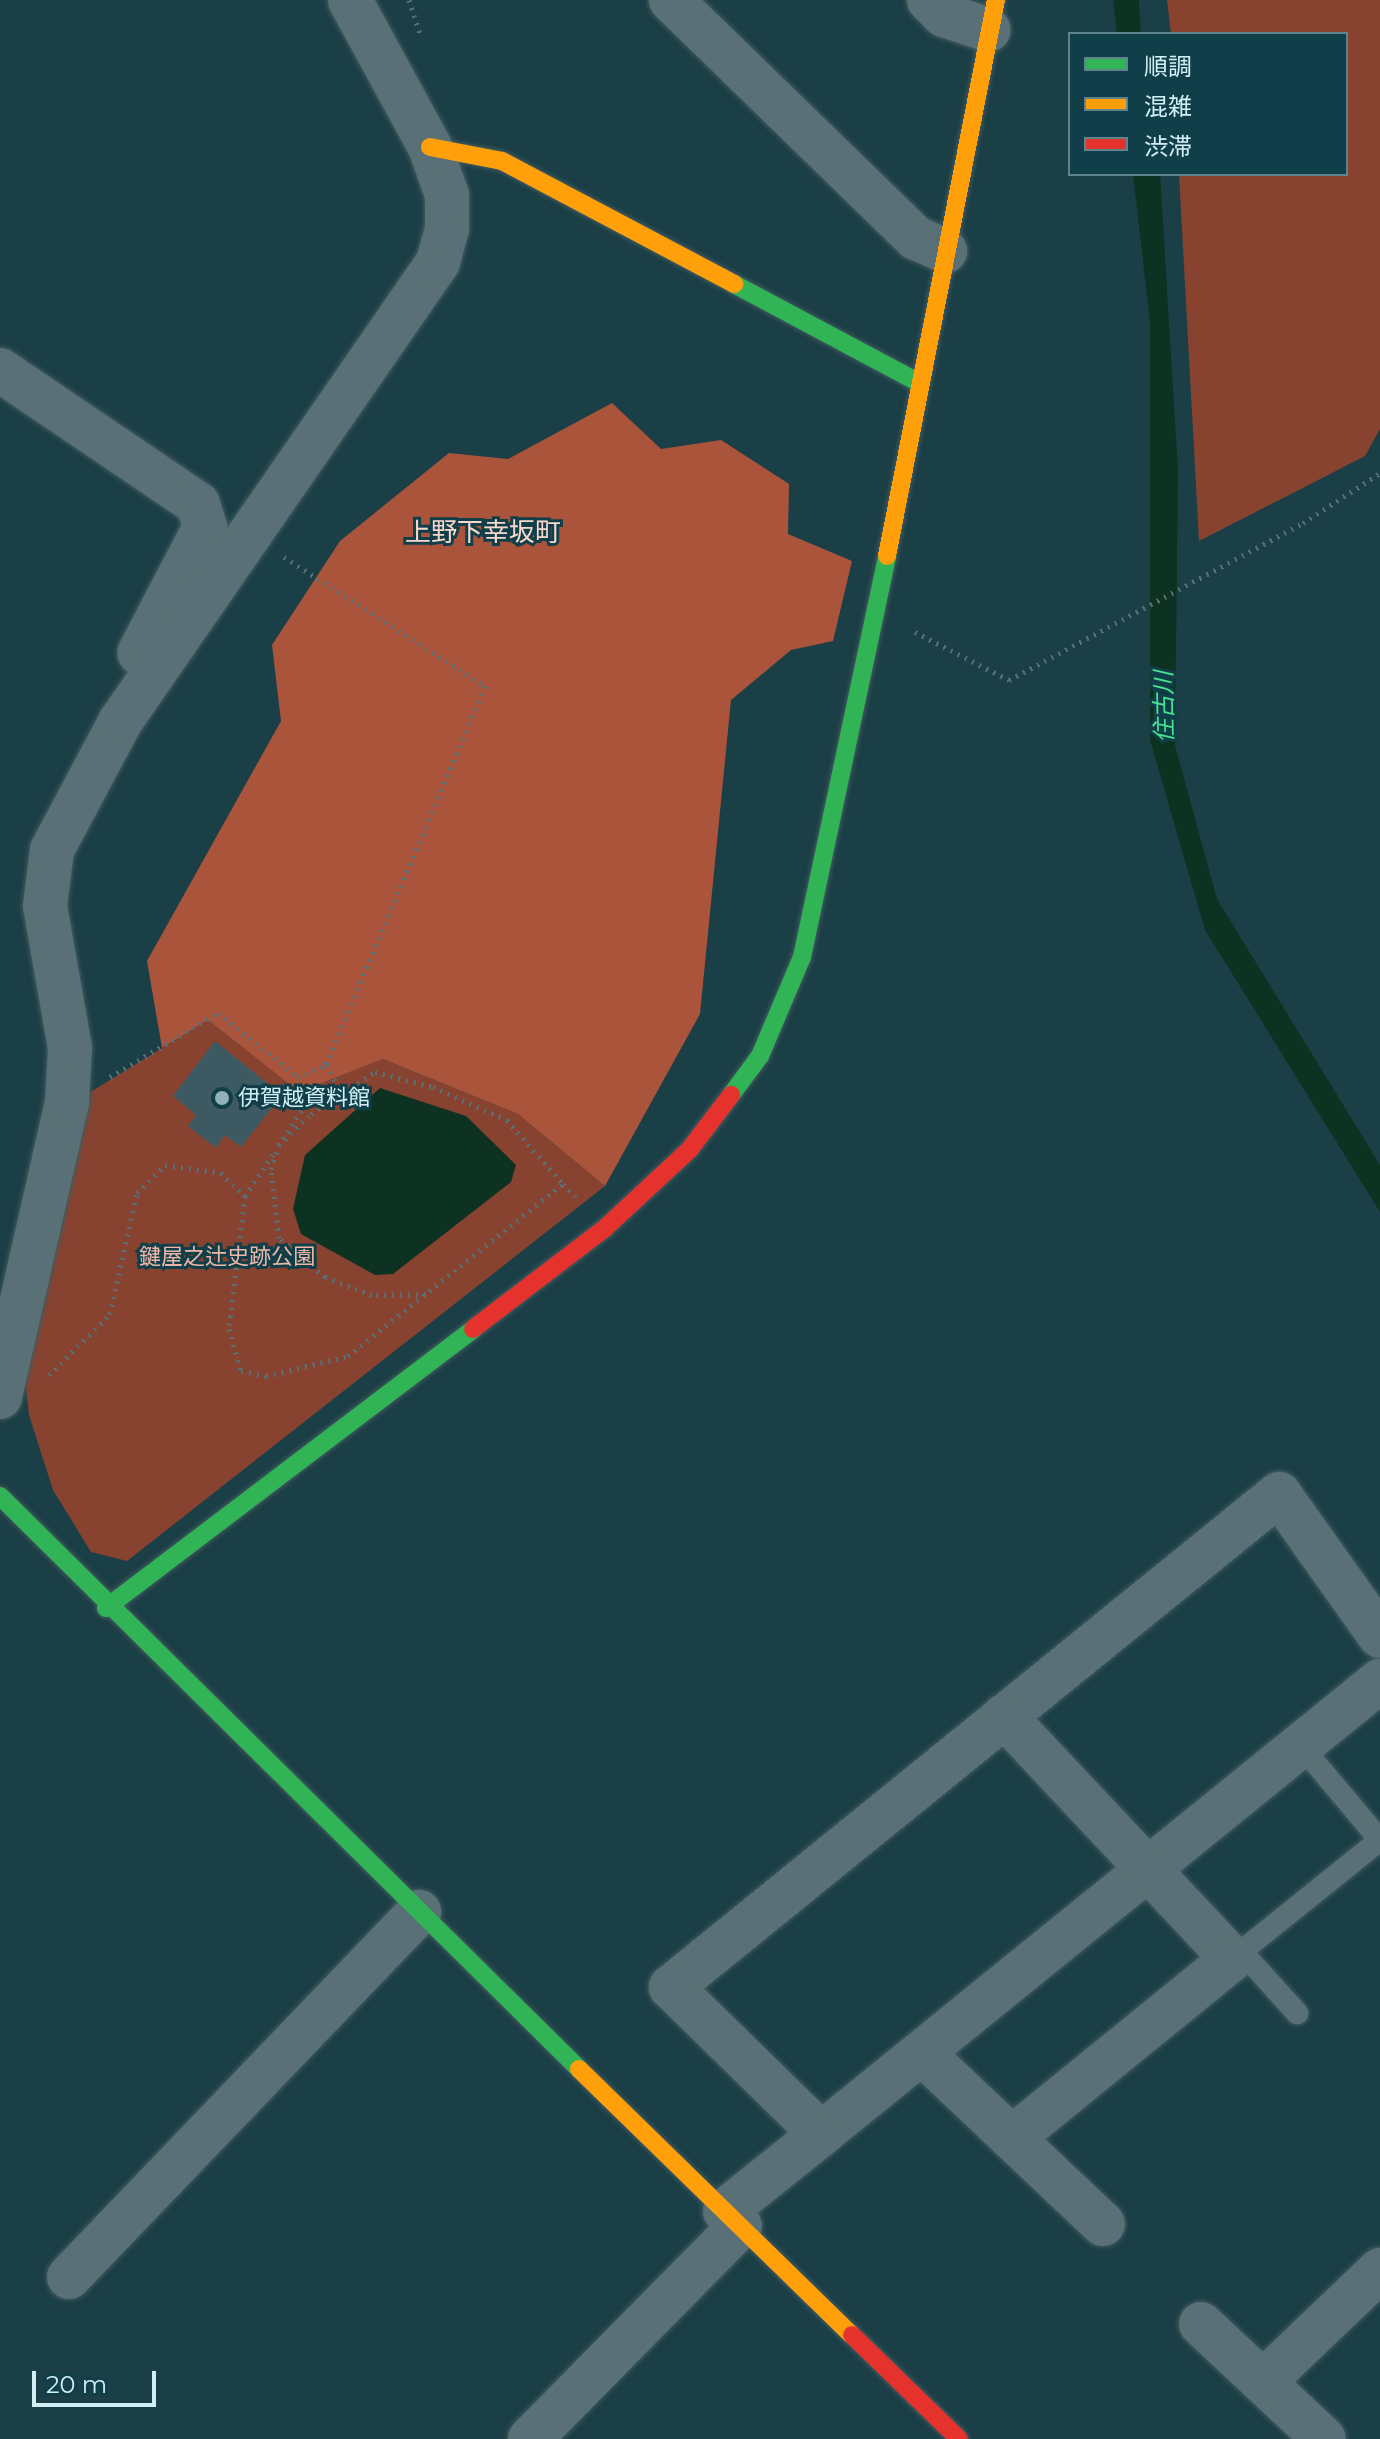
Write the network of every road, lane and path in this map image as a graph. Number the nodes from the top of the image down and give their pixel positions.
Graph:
1 (350, 0) edge
2 (671, 0) edge
3 (929, 0) edge
4 (993, 15) edge
5 (430, 147) junction
6 (945, 251) junction
7 (0, 370) edge
8 (916, 381) junction
9 (1380, 473) edge
10 (249, 535) junction
11 (878, 613) junction
12 (120, 722) junction
13 (326, 1065) junction
14 (342, 1093) junction
15 (67, 1102) junction
16 (305, 1104) dead end
17 (279, 1145) junction
18 (563, 1184) junction
19 (245, 1196) junction
20 (604, 1229) junction
21 (427, 1294) junction
22 (44, 1380) dead end
23 (0, 1397) edge
24 (0, 1483) edge
25 (0, 1496) edge
26 (106, 1608) junction
27 (1380, 1636) edge
28 (1380, 1681) edge
29 (1004, 1716) junction
30 (1301, 1746) junction
31 (1148, 1869) junction
32 (419, 1912) junction
33 (1236, 1955) junction
34 (1297, 2013) dead end
35 (922, 2053) junction
36 (821, 2134) junction
37 (1012, 2138) junction
38 (732, 2218) junction
39 (1103, 2224) dead end
40 (1380, 2270) edge
41 (69, 2277) dead end
42 (1201, 2324) dead end
43 (1264, 2381) junction
44 (530, 2439) edge
45 (959, 2439) edge
46 (1324, 2439) edge

1 - 5 street
2 - 6 street
3 - 4 street
4 - 6 street
5 - 8 street
5 - 10 street
6 - 8 street
7 - 12 street
8 - 11 street
9 - 11 path
10 - 12 street
10 - 13 path
11 - 20 street
12 - 15 street
13 - 14 path
13 - 15 path
14 - 17 path
14 - 18 path
15 - 23 street
16 - 17 path
17 - 19 path
17 - 21 path
18 - 20 path
18 - 21 path
19 - 21 path
19 - 22 path
20 - 26 street
24 - 25 street
25 - 26 street
26 - 32 street
27 - 29 street
28 - 30 street
29 - 31 street
29 - 36 street
30 - 31 street
30 - 33 lane
31 - 33 street
31 - 35 street
32 - 38 street
32 - 41 street
33 - 34 lane
33 - 37 street
35 - 36 street
35 - 37 street
36 - 38 street
37 - 39 street
38 - 44 street
38 - 45 street
40 - 43 street
42 - 43 street
43 - 46 street

